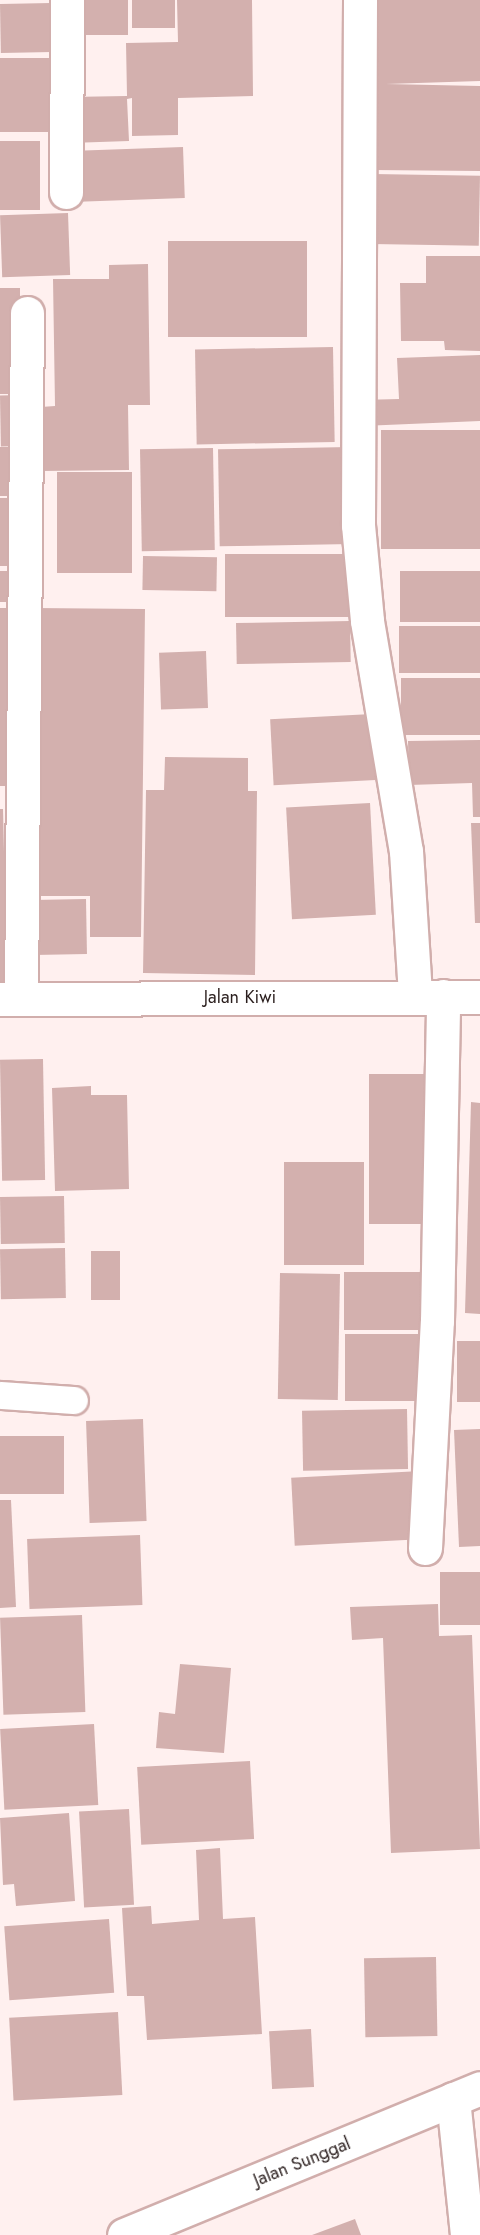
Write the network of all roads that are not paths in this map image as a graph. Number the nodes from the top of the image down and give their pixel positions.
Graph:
1 (66, 0) edge
2 (360, 0) edge
3 (66, 192) dead end
4 (27, 313) dead end
5 (429, 996) junction
6 (480, 996) edge
7 (11, 999) edge
8 (0, 1395) edge
9 (74, 1400) dead end
10 (424, 1548) dead end
11 (467, 2094) edge
12 (124, 2235) edge
13 (467, 2235) edge

1 - 3 street
2 - 5 street
4 - 7 street
5 - 6 street, Jalan Kiwi
5 - 7 street, Jalan Kiwi
5 - 10 street
8 - 9 lane
11 - 12 street, Jalan Sunggal
11 - 13 street

